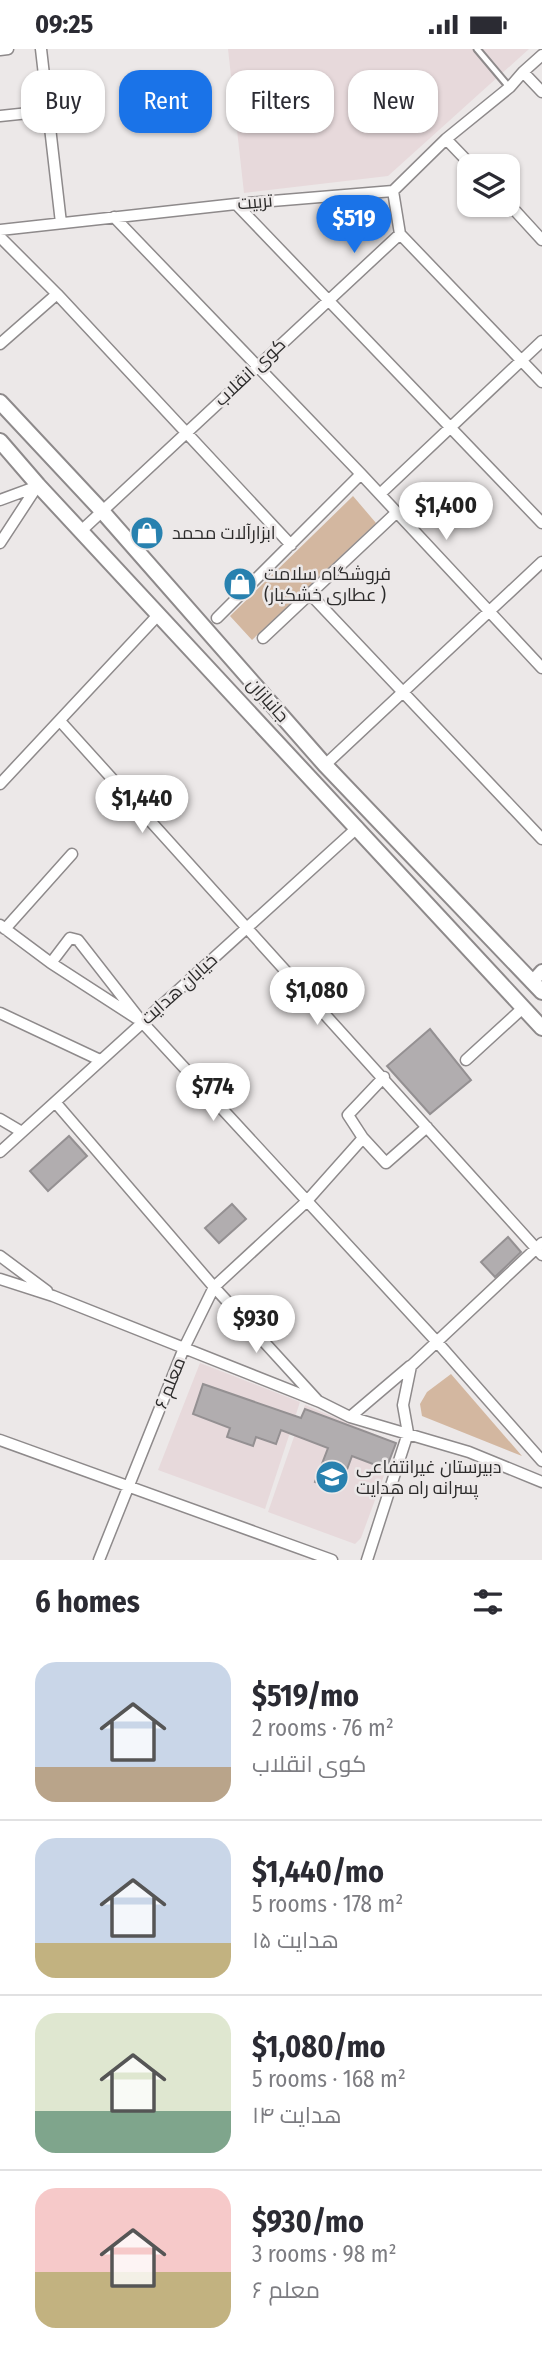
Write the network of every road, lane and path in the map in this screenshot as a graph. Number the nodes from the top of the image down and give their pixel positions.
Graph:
1 (8, 49) edge
2 (41, 49) edge
3 (477, 49) edge
4 (0, 50) edge
5 (542, 55) edge
6 (43, 70) edge
7 (523, 72) junction
8 (510, 87) junction
9 (542, 92) edge
10 (21, 114) edge
11 (0, 116) edge
12 (51, 133) edge
13 (446, 139) junction
14 (460, 154) edge
15 (393, 191) junction
16 (236, 204) junction
17 (520, 216) edge
18 (114, 217) junction
19 (61, 223) junction
20 (0, 230) edge
21 (400, 233) junction
22 (0, 237) edge
23 (542, 240) edge
24 (57, 294) junction
25 (329, 299) junction
26 (542, 341) edge
27 (0, 344) edge
28 (521, 360) junction
29 (257, 366) junction
30 (542, 382) edge
31 (0, 402) edge
32 (451, 427) junction
33 (184, 433) junction
34 (0, 441) edge
35 (361, 474) junction
36 (38, 485) junction
37 (380, 494) junction
38 (0, 500) edge
39 (101, 510) junction
40 (397, 512) junction
41 (542, 523) edge
42 (80, 531) junction
43 (0, 543) edge
44 (291, 545) junction
45 (542, 562) edge
46 (310, 594) junction
47 (488, 611) junction
48 (159, 614) junction
49 (217, 618) dead end
50 (263, 638) dead end
51 (542, 668) edge
52 (402, 692) junction
53 (60, 721) junction
54 (326, 765) junction
55 (0, 784) edge
56 (358, 827) junction
57 (542, 839) edge
58 (72, 855) dead end
59 (3, 927) edge
60 (246, 928) junction
61 (51, 963) junction
62 (539, 982) edge
63 (524, 1007) junction
64 (0, 1013) edge
65 (142, 1022) junction
66 (542, 1028) edge
67 (100, 1061) junction
68 (466, 1061) dead end
69 (384, 1077) junction
70 (55, 1102) junction
71 (0, 1119) edge
72 (427, 1127) junction
73 (22, 1132) junction
74 (363, 1138) junction
75 (0, 1152) edge
76 (306, 1202) junction
77 (540, 1248) edge
78 (0, 1256) edge
79 (0, 1279) edge
80 (214, 1287) junction
81 (53, 1296) junction
82 (437, 1342) junction
83 (184, 1348) junction
84 (411, 1366) junction
85 (320, 1402) junction
86 (350, 1417) junction
87 (408, 1433) junction
88 (0, 1440) edge
89 (542, 1461) edge
90 (541, 1478) edge
91 (129, 1487) junction
92 (99, 1560) edge
93 (332, 1560) edge
94 (367, 1560) edge

1 - 4 street
2 - 6 street
3 - 8 lane
5 - 7 street
7 - 8 street
7 - 9 street
8 - 13 street
10 - 11 street
12 - 19 street
13 - 14 street
13 - 15 street
15 - 16 street, تربیت
15 - 21 street
16 - 18 street, تربیت
16 - 25 street
17 - 23 street
18 - 19 street, تربیت
18 - 29 street
19 - 20 street, تربیت
21 - 25 street, کوی انقلاب
21 - 28 street
22 - 24 street
24 - 27 street
24 - 33 street
25 - 29 street, کوی انقلاب
25 - 32 street
26 - 28 street
28 - 30 street
28 - 32 street
29 - 33 street, کوی انقلاب
29 - 35 street
31 - 39 main road, جانبازان
32 - 37 street
32 - 41 street
33 - 39 street, کوی انقلاب
33 - 44 street
34 - 36 main road, جانبازان
35 - 37 street
35 - 44 street
36 - 38 street
36 - 42 main road, جانبازان
36 - 43 street
37 - 40 street
39 - 42 street, کوی انقلاب
39 - 54 main road, جانبازان
40 - 46 street
40 - 47 street
42 - 48 main road, جانبازان
44 - 49 street
45 - 47 street
46 - 50 street
46 - 52 street
47 - 51 street
47 - 52 street
48 - 53 street
48 - 56 main road, جانبازان
52 - 54 street
52 - 57 street
53 - 55 street
53 - 60 street
54 - 62 main road, جانبازان
56 - 60 street, خیابان هدایت
56 - 63 main road, جانبازان
58 - 59 street
59 - 61 street
60 - 65 street, خیابان هدایت
60 - 69 street
61 - 65 street
61 - 65 street
63 - 66 main road, جانبازان
63 - 68 street
64 - 67 street
65 - 67 street, خیابان هدایت
65 - 76 street
67 - 70 street, خیابان هدایت
69 - 72 street
69 - 74 street
70 - 73 street, خیابان هدایت
70 - 80 street
71 - 73 street
72 - 74 street
72 - 77 street
73 - 75 street, خیابان هدایت
74 - 76 street, معلم ۶
76 - 80 street, معلم ۶
76 - 82 street
77 - 82 street
78 - 81 street
79 - 81 street
80 - 83 street, معلم ۶
80 - 85 street
81 - 83 street
82 - 84 street
82 - 89 street
83 - 85 street
83 - 91 street, معلم ۶
84 - 86 street
84 - 87 street
85 - 86 street
86 - 87 street
87 - 90 street
87 - 94 street
88 - 91 street
91 - 92 street, معلم ۶
91 - 93 street

